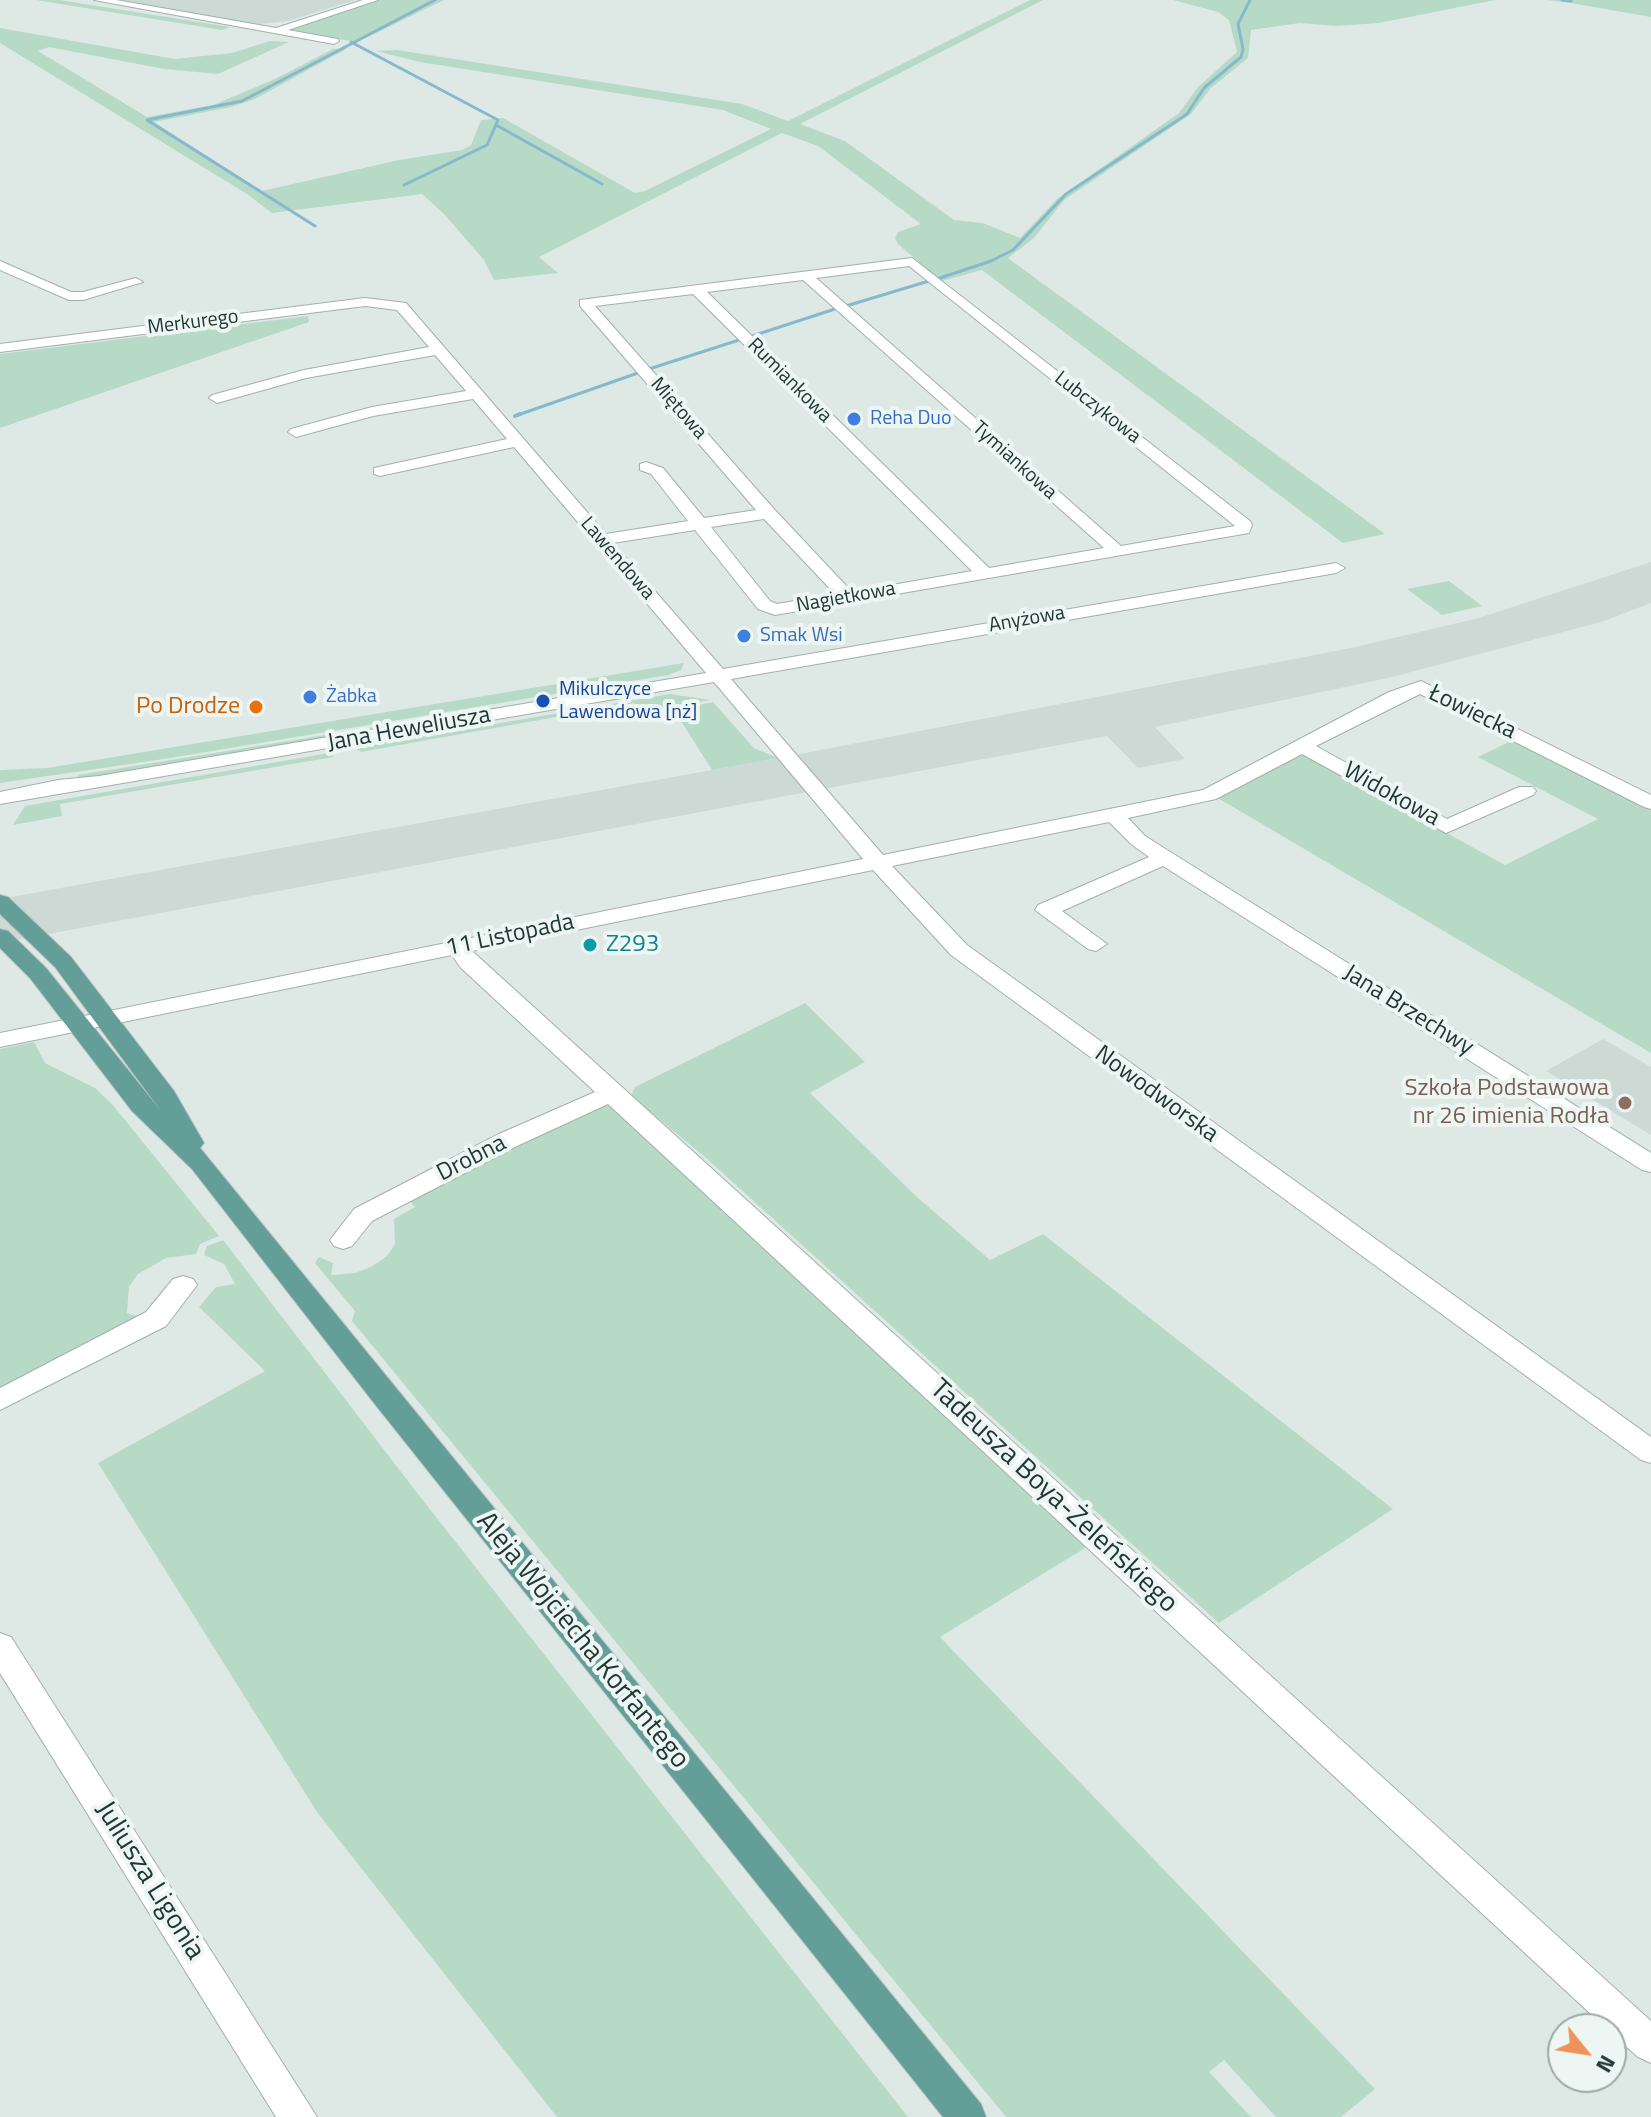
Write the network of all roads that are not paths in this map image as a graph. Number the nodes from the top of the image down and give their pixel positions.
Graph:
1 (99, 0) edge
2 (373, 0) edge
3 (275, 30) junction
4 (257, 36) dead end
5 (334, 41) dead end
6 (0, 265) edge
7 (804, 274) junction
8 (136, 282) dead end
9 (696, 289) junction
10 (387, 302) joint
11 (0, 348) edge
12 (439, 350) junction
13 (476, 394) junction
14 (217, 398) dead end
15 (296, 432) dead end
16 (517, 442) junction
17 (646, 467) dead end
18 (380, 471) dead end
19 (768, 513) junction
20 (700, 524) junction
21 (601, 540) junction
22 (1117, 551) junction
23 (1336, 568) dead end
24 (985, 574) junction
25 (848, 598) junction
26 (718, 676) junction
27 (1302, 746) junction
28 (99, 782) junction
29 (1526, 791) dead end
30 (1209, 795) joint
31 (0, 798) edge
32 (1651, 803) edge
33 (0, 808) edge
34 (1114, 815) junction
35 (1164, 858) junction
36 (877, 861) junction
37 (0, 902) edge
38 (0, 936) edge
39 (1096, 944) dead end
40 (458, 947) junction
41 (106, 1018) junction
42 (78, 1023) junction
43 (0, 1040) edge
44 (612, 1093) junction
45 (201, 1163) junction
46 (1651, 1164) edge
47 (343, 1240) dead end
48 (183, 1285) dead end
49 (0, 1400) edge
50 (1651, 1452) edge
51 (0, 1646) edge
52 (1651, 2045) edge
53 (298, 2117) edge
54 (967, 2117) edge

1 - 3 street
2 - 3 street
3 - 4 street
3 - 5 street
6 - 8 street
7 - 9 street, Lubczykowa
7 - 22 street, Tymiankowa
7 - 22 street, Lubczykowa
9 - 19 street, Miętowa
9 - 24 street, Rumiankowa
10 - 11 street, Merkurego
10 - 12 street, Lawendowa
12 - 13 street, Lawendowa
12 - 14 street
13 - 15 street
13 - 16 street, Lawendowa
16 - 18 street
16 - 21 street, Lawendowa
17 - 20 street, Nagietkowa
19 - 20 street
19 - 25 street, Miętowa
20 - 21 street
20 - 25 street, Nagietkowa
21 - 26 street, Lawendowa
22 - 24 street, Lubczykowa
23 - 26 street, Anyżowa
24 - 25 street, Nagietkowa
26 - 28 street, Jana Heweliusza
26 - 36 street, Nowodworska
27 - 29 street, Widokowa
27 - 30 street, Łowiecka
27 - 32 street, Łowiecka
28 - 31 street, Jana Heweliusza
28 - 33 street, Jana Heweliusza
30 - 34 street, 11 Listopada
34 - 35 street, Jana Brzechwy
34 - 36 street, 11 Listopada
35 - 39 street
35 - 46 street, Jana Brzechwy
36 - 40 street, 11 Listopada
36 - 50 street, Nowodworska
37 - 41 main road, Aleja Wojciecha Korfantego
38 - 42 main road, Aleja Wojciecha Korfantego
40 - 41 street, 11 Listopada
40 - 44 street, Tadeusza Boya-Żeleńskiego
41 - 42 street, 11 Listopada
41 - 45 main road, Aleja Wojciecha Korfantego
42 - 43 street, 11 Listopada
42 - 45 main road, Aleja Wojciecha Korfantego
44 - 47 street, Drobna
44 - 52 street, Tadeusza Boya-Żeleńskiego
45 - 54 main road, Aleja Wojciecha Korfantego
48 - 49 street
51 - 53 street, Juliusza Ligonia

